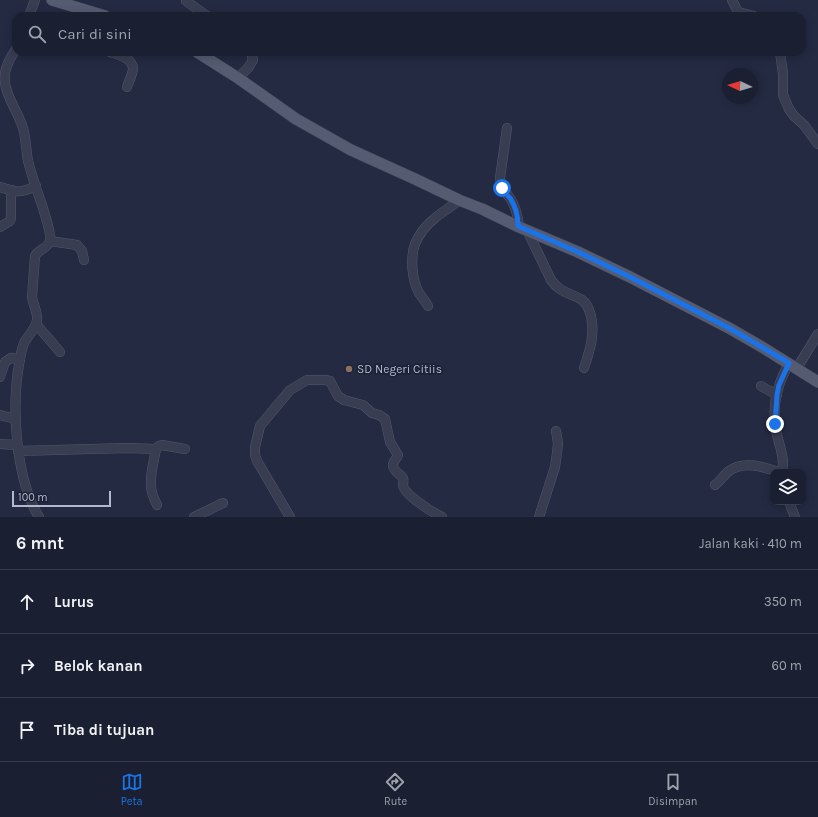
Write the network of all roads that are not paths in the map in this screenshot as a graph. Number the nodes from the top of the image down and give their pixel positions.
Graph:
1 (35, 0) edge
2 (732, 0) edge
3 (59, 1) edge
4 (186, 1) dead end
5 (30, 12) edge
6 (93, 12) edge
7 (201, 12) edge
8 (738, 12) edge
9 (12, 56) edge
10 (121, 56) edge
11 (203, 56) edge
12 (252, 56) edge
13 (781, 56) edge
14 (238, 78) junction
15 (127, 87) dead end
16 (507, 128) dead end
17 (818, 144) edge
18 (0, 188) edge
19 (31, 188) junction
20 (10, 190) junction
21 (459, 200) junction
22 (0, 227) edge
23 (523, 228) junction
24 (45, 246) junction
25 (84, 260) dead end
26 (428, 306) dead end
27 (36, 324) junction
28 (818, 334) edge
29 (60, 352) dead end
30 (3, 359) edge
31 (20, 359) junction
32 (793, 366) junction
33 (584, 368) dead end
34 (0, 377) edge
35 (818, 382) edge
36 (761, 386) dead end
37 (777, 395) junction
38 (0, 415) edge
39 (16, 419) junction
40 (556, 431) dead end
41 (0, 444) edge
42 (18, 448) junction
43 (156, 449) junction
44 (185, 449) dead end
45 (770, 469) edge
46 (783, 469) edge
47 (715, 485) dead end
48 (223, 503) dead end
49 (157, 505) dead end
50 (790, 505) edge
51 (39, 517) edge
52 (194, 517) edge
53 (290, 517) edge
54 (442, 517) edge
55 (539, 517) edge
56 (795, 517) edge

1 - 5 street
2 - 8 street
3 - 6 main road
4 - 7 street
9 - 19 street
10 - 15 street
11 - 14 main road
12 - 14 street
13 - 17 street
14 - 21 main road
16 - 23 street
18 - 20 street
19 - 20 street
19 - 24 street
20 - 22 street
21 - 23 main road
21 - 26 street
23 - 32 main road
23 - 33 street
24 - 25 street
24 - 27 street
27 - 29 street
27 - 31 street
28 - 32 street
30 - 31 street
30 - 34 street
31 - 39 street
32 - 35 main road
32 - 37 street
36 - 37 street
37 - 46 street
38 - 39 street
39 - 42 street
40 - 55 street
41 - 42 street
42 - 43 street
42 - 51 street
43 - 44 street
43 - 49 street
45 - 47 street
48 - 52 street
50 - 56 street
53 - 54 street

